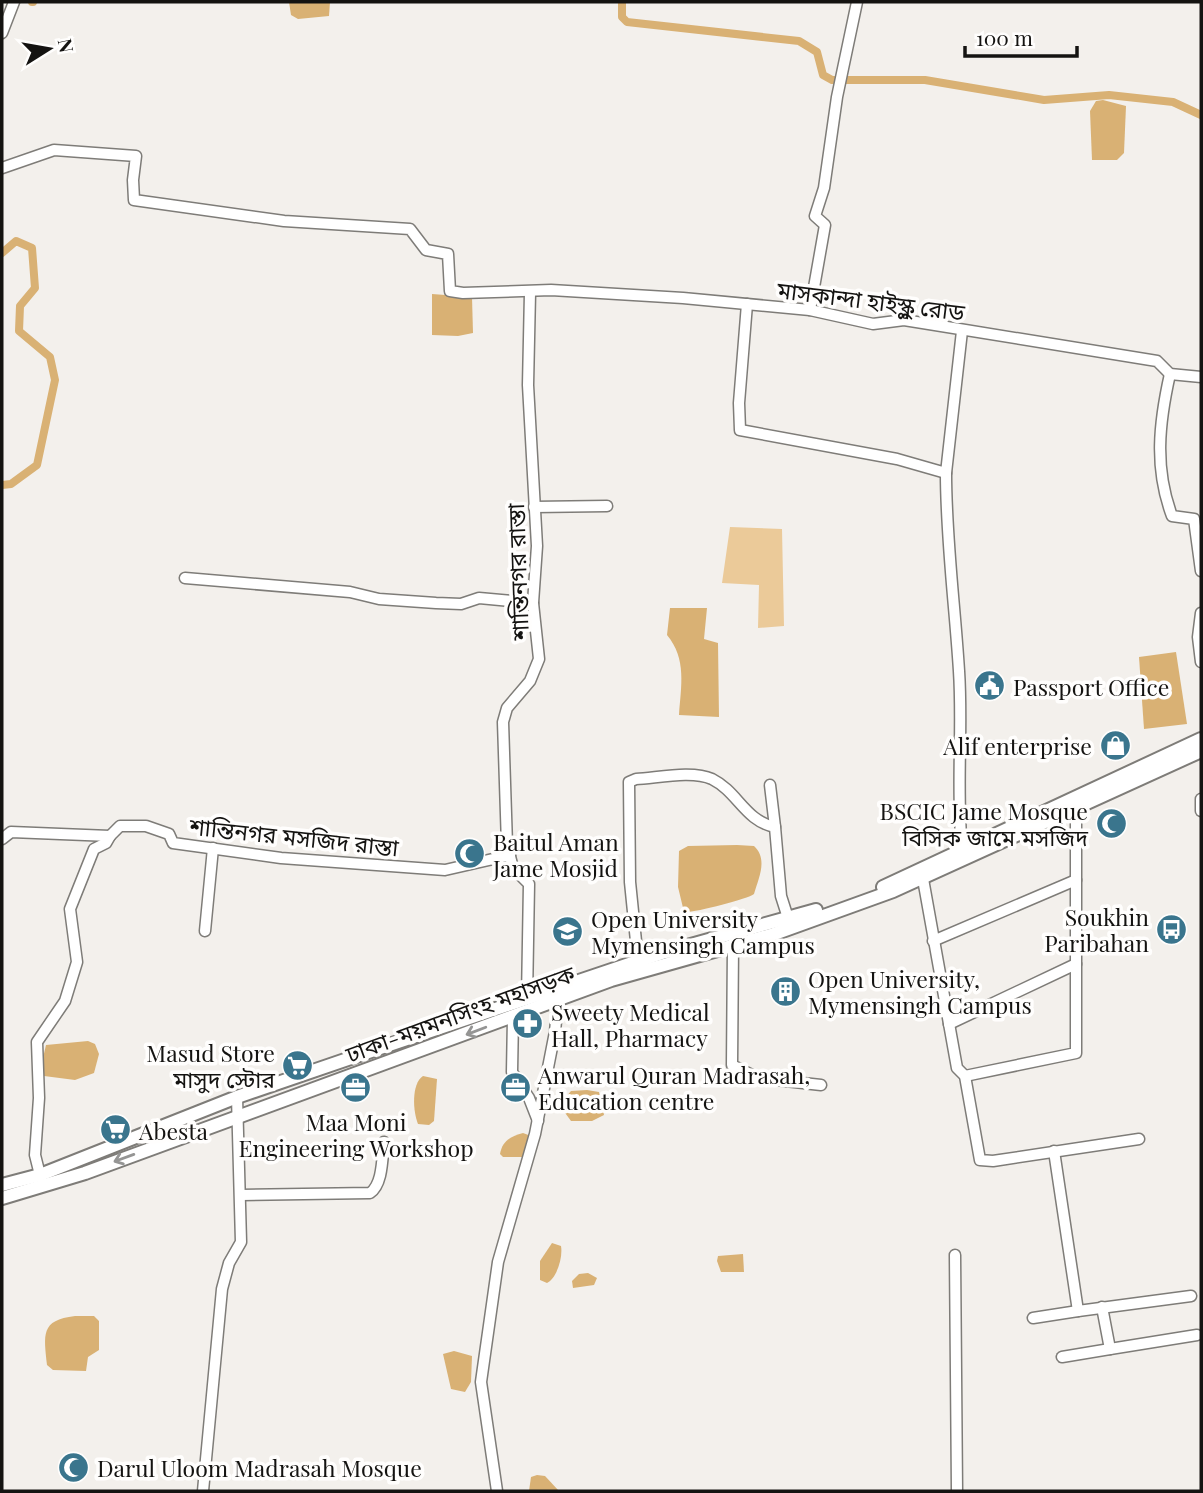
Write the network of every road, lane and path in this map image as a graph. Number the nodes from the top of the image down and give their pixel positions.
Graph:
1 (14, 2) edge
2 (857, 2) edge
3 (2, 33) edge
4 (2, 167) edge
5 (530, 293) junction
6 (747, 304) junction
7 (810, 310) junction
8 (962, 331) junction
9 (1170, 374) junction
10 (1201, 377) edge
11 (946, 473) junction
12 (607, 506) dead end
13 (534, 507) junction
14 (1201, 571) edge
15 (186, 578) dead end
16 (533, 603) junction
17 (1201, 613) edge
18 (1201, 662) edge
19 (1201, 739) edge
20 (1201, 751) edge
21 (771, 785) dead end
22 (1201, 799) edge
23 (1201, 811) edge
24 (1076, 821) dead end
25 (775, 828) junction
26 (110, 836) junction
27 (2, 839) edge
28 (213, 848) junction
29 (962, 848) junction
30 (510, 855) junction
31 (923, 878) junction
32 (1076, 880) junction
33 (788, 919) junction
34 (205, 931) dead end
35 (933, 941) junction
36 (733, 945) junction
37 (638, 961) junction
38 (1076, 964) junction
39 (527, 998) junction
40 (558, 999) junction
41 (513, 1017) junction
42 (950, 1024) junction
43 (965, 1076) junction
44 (821, 1085) dead end
45 (237, 1097) junction
46 (238, 1117) junction
47 (538, 1121) junction
48 (1139, 1139) dead end
49 (384, 1142) dead end
50 (1054, 1151) junction
51 (40, 1175) junction
52 (2, 1185) edge
53 (241, 1195) junction
54 (2, 1198) edge
55 (955, 1255) dead end
56 (1191, 1296) dead end
57 (1102, 1307) junction
58 (1078, 1311) junction
59 (1033, 1318) dead end
60 (1196, 1335) dead end
61 (1110, 1349) junction
62 (1062, 1357) dead end
63 (203, 1491) edge
64 (498, 1491) edge
65 (957, 1491) edge

1 - 3 street
2 - 7 street
4 - 5 street, মাসকান্দা হাইস্কুল রোড
5 - 6 street, মাসকান্দা হাইস্কুল রোড
5 - 13 street, শান্তিনগর রাস্তা
6 - 7 street, মাসকান্দা হাইস্কুল রোড
6 - 11 street
7 - 8 street, মাসকান্দা হাইস্কুল রোড
8 - 9 street, মাসকান্দা হাইস্কুল রোড
8 - 11 street
9 - 10 street, মাসকান্দা হাইস্কুল রোড
9 - 14 street
11 - 29 street
12 - 13 street
13 - 16 street, শান্তিনগর রাস্তা
15 - 16 street
16 - 30 street, শান্তিনগর রাস্তা
17 - 18 street
19 - 29 main road, ঢাকা-ময়মনসিংহ মহাসড়ক
20 - 31 main road, ঢাকা-ময়মনসিংহ মহাসড়ক
21 - 25 street
22 - 23 street
24 - 32 street
25 - 33 street
25 - 37 street
26 - 27 street, শান্তিনগর মসজিদ রাস্তা
26 - 28 street, শান্তিনগর মসজিদ রাস্তা
26 - 51 street
28 - 30 street, শান্তিনগর মসজিদ রাস্তা
28 - 34 street
29 - 33 main road, ঢাকা-ময়মনসিংহ মহাসড়ক
30 - 39 street, শান্তিনগর রাস্তা
31 - 35 street
31 - 36 main road, ঢাকা-ময়মনসিংহ মহাসড়ক
32 - 35 street
32 - 38 street
33 - 37 main road, ঢাকা-ময়মনসিংহ মহাসড়ক
35 - 42 street
36 - 40 main road, ঢাকা-ময়মনসিংহ মহাসড়ক
36 - 44 street
37 - 39 main road, ঢাকা-ময়মনসিংহ মহাসড়ক
38 - 42 street
38 - 43 street
39 - 45 main road, ঢাকা-ময়মনসিংহ মহাসড়ক
40 - 41 main road, ঢাকা-ময়মনসিংহ মহাসড়ক
40 - 47 street
41 -> 46 main road, ঢাকা-ময়মনসিংহ মহাসড়ক
41 - 47 street
42 - 43 street
43 - 50 street
45 - 46 street
45 - 51 main road, ঢাকা-ময়মনসিংহ মহাসড়ক
46 - 53 street
46 -> 54 main road, ঢাকা-ময়মনসিংহ মহাসড়ক
47 - 64 street
48 - 50 street
49 - 53 street
50 - 58 street
51 - 52 main road, ঢাকা-ময়মনসিংহ মহাসড়ক
53 - 63 street
55 - 65 street
56 - 57 street
57 - 58 street
57 - 61 street
58 - 59 street
60 - 61 street
61 - 62 street

